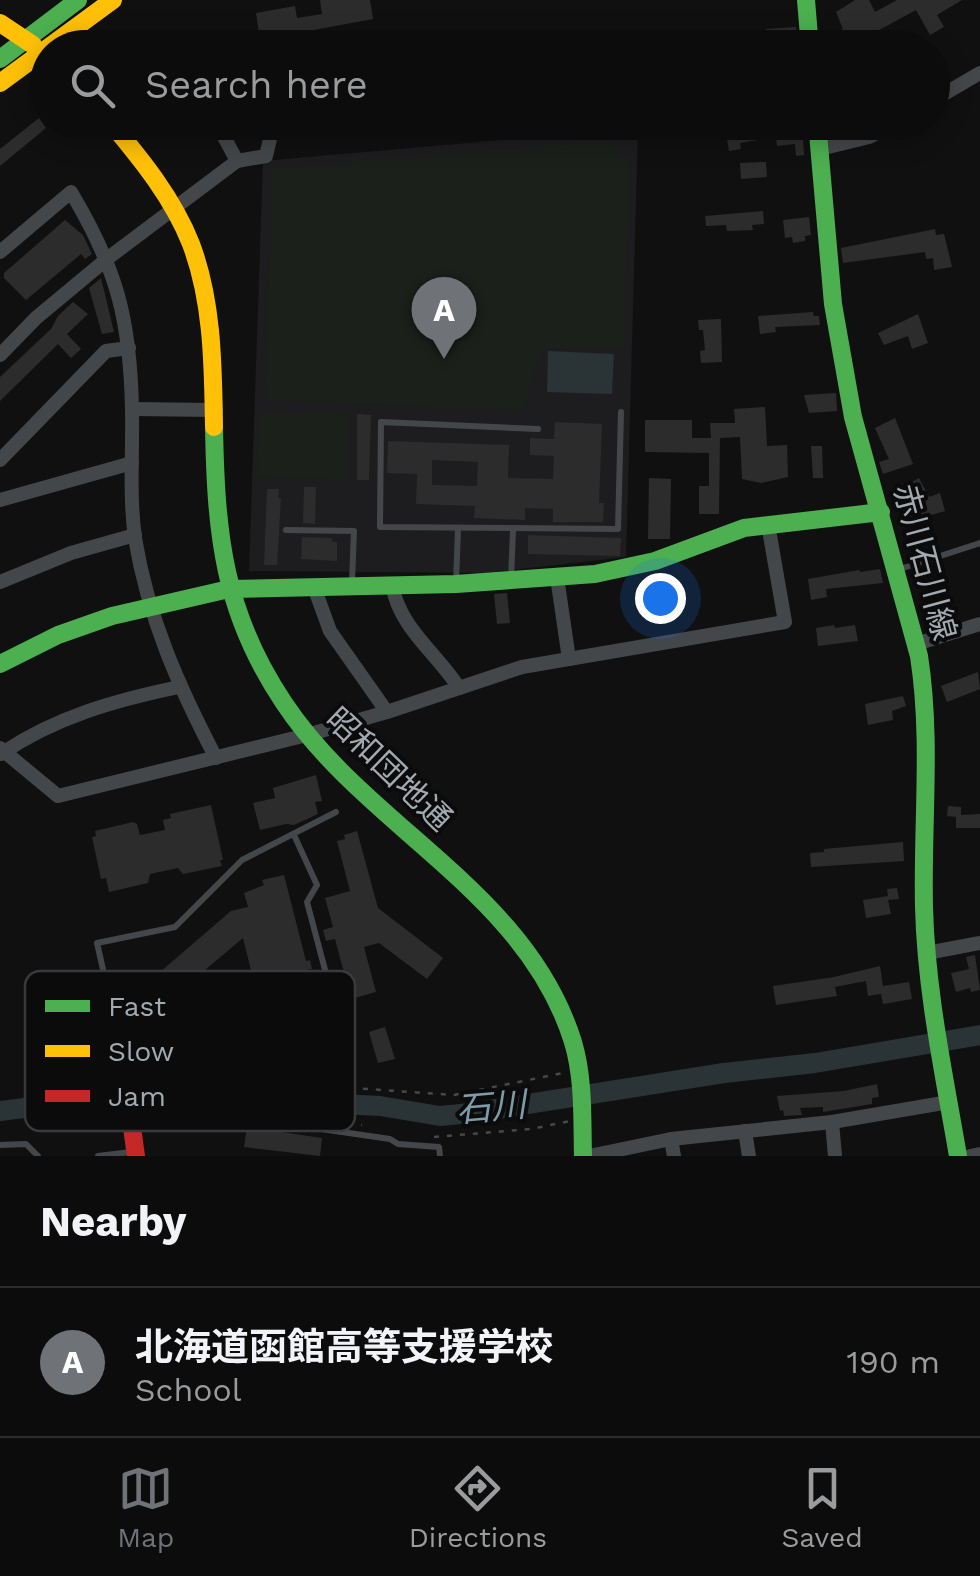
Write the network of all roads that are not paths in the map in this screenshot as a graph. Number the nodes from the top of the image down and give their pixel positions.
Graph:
1 (78, 0) edge
2 (113, 0) edge
3 (806, 0) edge
4 (0, 23) edge
5 (37, 30) edge
6 (75, 30) edge
7 (808, 30) edge
8 (30, 35) edge
9 (25, 39) junction
10 (30, 43) edge
11 (0, 60) edge
12 (30, 64) edge
13 (980, 73) edge
14 (0, 83) edge
15 (950, 90) edge
16 (123, 140) edge
17 (226, 140) edge
18 (270, 140) edge
19 (819, 140) edge
20 (856, 140) edge
21 (820, 149) junction
22 (238, 162) junction
23 (175, 210) junction
24 (0, 252) edge
25 (108, 258) junction
26 (130, 348) junction
27 (0, 355) edge
28 (132, 409) junction
29 (216, 410) junction
30 (621, 412) dead end
31 (538, 429) dead end
32 (0, 460) edge
33 (132, 463) junction
34 (0, 500) edge
35 (881, 512) junction
36 (768, 524) junction
37 (458, 529) junction
38 (286, 530) dead end
39 (512, 530) junction
40 (135, 536) junction
41 (980, 543) edge
42 (896, 570) junction
43 (557, 577) junction
44 (0, 582) edge
45 (511, 582) junction
46 (456, 584) junction
47 (352, 585) junction
48 (392, 585) junction
49 (314, 586) junction
50 (229, 589) junction
51 (150, 608) junction
52 (980, 624) edge
53 (916, 644) junction
54 (569, 659) junction
55 (0, 664) edge
56 (179, 687) junction
57 (459, 688) junction
58 (387, 712) junction
59 (307, 735) junction
60 (1, 751) edge
61 (216, 758) junction
62 (336, 812) dead end
63 (294, 835) junction
64 (980, 943) edge
65 (927, 954) junction
66 (103, 971) edge
67 (325, 971) edge
68 (949, 1102) junction
69 (832, 1122) junction
70 (331, 1131) edge
71 (744, 1131) junction
72 (670, 1139) junction
73 (0, 1145) edge
74 (136, 1154) edge
75 (980, 1154) edge
76 (38, 1156) edge
77 (98, 1156) edge
78 (440, 1156) edge
79 (586, 1156) edge
80 (674, 1156) edge
81 (749, 1156) edge
82 (836, 1156) edge
83 (958, 1156) edge
84 (970, 1156) edge

1 - 5 main road
2 - 6 main road
3 - 7 main road
4 - 9 main road
8 - 9 main road
9 - 10 main road
9 - 11 main road
12 - 14 main road
13 - 15 street
16 - 23 main road, 昭和団地通
17 - 22 street
18 - 22 street
19 - 21 main road, 赤川石川線
20 - 21 street
21 - 35 main road, 赤川石川線
22 - 23 street
23 - 25 street
23 - 29 main road, 昭和団地通
24 - 25 street
25 - 26 street
25 - 27 street
26 - 28 street
26 - 32 street
28 - 29 street
28 - 33 street
29 - 50 main road, 昭和団地通
30 - 39 lane
31 - 37 lane
33 - 34 street
33 - 40 street
35 - 36 main road
35 - 42 main road, 赤川石川線
36 - 43 main road
36 - 54 street
37 - 39 lane
37 - 46 lane
38 - 47 lane
39 - 45 lane
40 - 44 street
40 - 51 street
41 - 42 lane
42 - 53 main road, 赤川石川線
43 - 45 main road
43 - 54 street
45 - 46 main road
46 - 48 main road
47 - 48 main road
47 - 49 main road
48 - 57 street
49 - 50 main road
49 - 58 street
50 - 51 main road
50 - 59 main road, 昭和団地通
51 - 55 main road
51 - 56 street
52 - 53 street
53 - 65 main road, 赤川石川線
54 - 57 street
56 - 60 street
56 - 61 street
57 - 58 street
58 - 59 street
59 - 61 street
59 - 79 main road, 昭和団地通
60 - 61 street
62 - 63 lane
63 - 66 lane
63 - 67 lane
64 - 65 street
65 - 68 main road, 赤川石川線
68 - 69 street
68 - 83 main road
69 - 71 street
69 - 82 street
70 - 78 lane
71 - 72 street
71 - 81 street
72 - 79 street
72 - 80 street
73 - 76 lane
74 - 77 lane
75 - 84 street

